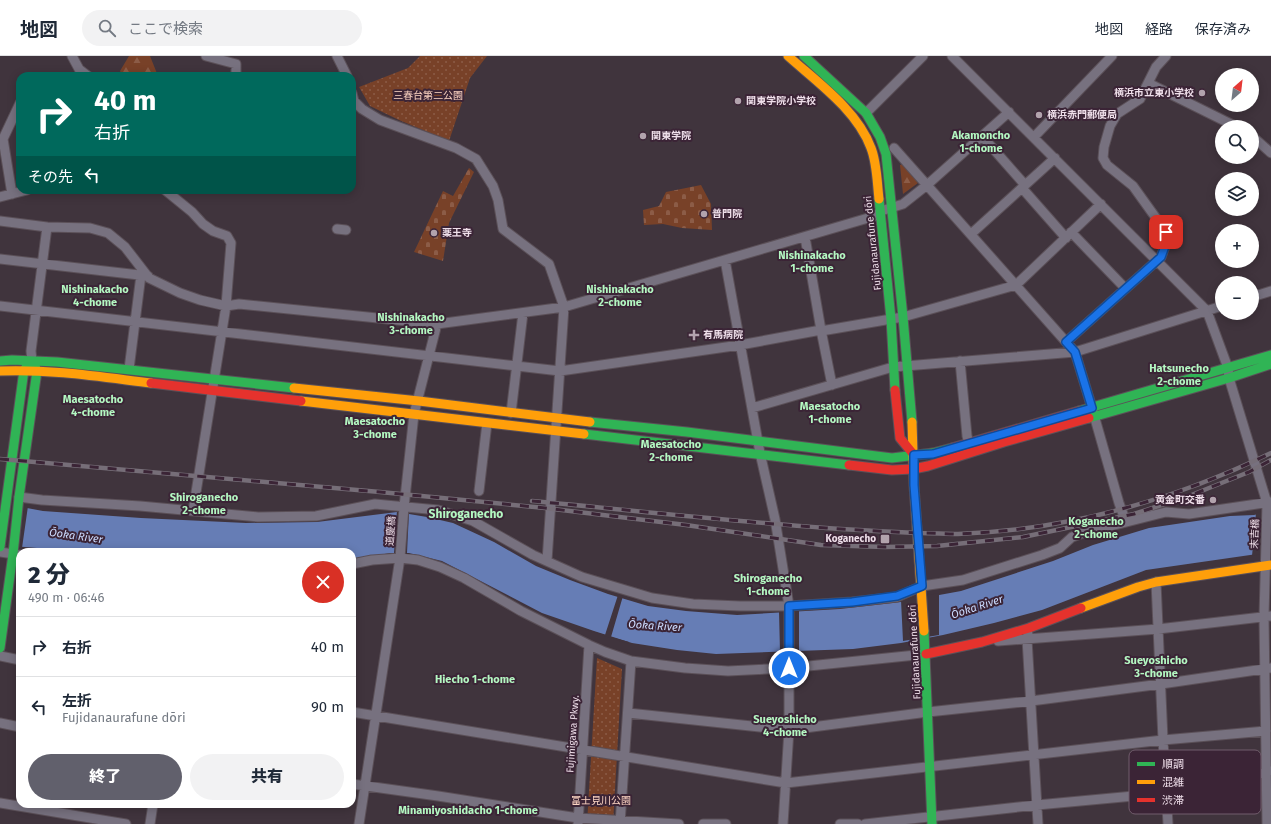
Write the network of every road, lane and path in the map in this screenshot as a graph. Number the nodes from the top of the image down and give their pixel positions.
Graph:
1 (72, 56) edge
2 (206, 56) edge
3 (337, 56) edge
4 (788, 56) edge
5 (804, 56) edge
6 (923, 56) edge
7 (952, 56) edge
8 (1112, 56) edge
9 (1166, 56) edge
10 (82, 72) edge
11 (236, 72) edge
12 (345, 72) edge
13 (1148, 83) junction
14 (356, 102) edge
15 (16, 111) edge
16 (1009, 112) junction
17 (866, 114) junction
18 (1223, 120) edge
19 (982, 136) junction
20 (1034, 137) junction
21 (1259, 142) edge
22 (894, 148) dead end
23 (1271, 153) edge
24 (1055, 158) junction
25 (927, 185) junction
26 (1023, 187) junction
27 (16, 193) edge
28 (12, 194) junction
29 (170, 194) edge
30 (0, 197) edge
31 (1101, 204) junction
32 (892, 208) junction
33 (881, 211) junction
34 (0, 221) edge
35 (47, 228) junction
36 (337, 229) dead end
37 (346, 230) dead end
38 (971, 234) junction
39 (1069, 235) junction
40 (805, 237) junction
41 (0, 259) edge
42 (725, 260) junction
43 (1157, 261) junction
44 (42, 264) junction
45 (144, 276) junction
46 (1016, 285) junction
47 (1125, 288) junction
48 (1271, 291) edge
49 (1259, 295) edge
50 (0, 306) edge
51 (226, 306) junction
52 (564, 307) junction
53 (1215, 308) edge
54 (37, 310) junction
55 (1207, 311) junction
56 (523, 313) junction
57 (903, 317) junction
58 (891, 319) junction
59 (135, 322) junction
60 (437, 324) junction
61 (821, 331) junction
62 (222, 332) junction
63 (1066, 342) junction
64 (740, 345) junction
65 (1075, 352) junction
66 (1271, 355) edge
67 (430, 356) junction
68 (0, 361) edge
69 (32, 361) junction
70 (960, 361) junction
71 (1271, 364) edge
72 (516, 366) junction
73 (907, 366) junction
74 (893, 367) junction
75 (1228, 368) junction
76 (129, 369) junction
77 (24, 370) junction
78 (0, 371) edge
79 (37, 371) junction
80 (560, 371) junction
81 (1229, 378) junction
82 (214, 380) junction
83 (832, 385) junction
84 (212, 390) junction
85 (419, 401) junction
86 (752, 408) junction
87 (1093, 412) junction
88 (511, 413) junction
89 (414, 414) junction
90 (557, 419) junction
91 (487, 423) junction
92 (555, 430) junction
93 (758, 441) junction
94 (969, 443) junction
95 (760, 453) junction
96 (914, 455) junction
97 (913, 469) junction
98 (479, 491) dead end
99 (4, 494) edge
100 (19, 497) junction
101 (1269, 502) edge
102 (404, 509) junction
103 (193, 511) junction
104 (1126, 522) junction
105 (0, 548) edge
106 (17, 548) edge
107 (0, 552) edge
108 (16, 554) edge
109 (401, 556) junction
110 (16, 560) edge
111 (547, 561) junction
112 (356, 563) edge
113 (1268, 566) edge
114 (1156, 582) junction
115 (922, 586) junction
116 (789, 608) junction
117 (1268, 616) edge
118 (1029, 628) junction
119 (1158, 629) junction
120 (1028, 639) junction
121 (982, 642) junction
122 (590, 645) junction
123 (0, 648) edge
124 (926, 654) junction
125 (0, 656) edge
126 (16, 659) edge
127 (631, 661) junction
128 (789, 668) junction
129 (1268, 668) edge
130 (1161, 684) junction
131 (1031, 701) junction
132 (356, 712) edge
133 (928, 712) junction
134 (628, 713) junction
135 (377, 715) junction
136 (0, 724) edge
137 (16, 726) edge
138 (789, 730) junction
139 (1266, 731) junction
140 (1163, 740) junction
141 (583, 750) junction
142 (1164, 750) edge
143 (1034, 755) junction
144 (624, 757) junction
145 (930, 766) junction
146 (1269, 772) edge
147 (786, 783) junction
148 (356, 785) edge
149 (366, 786) junction
150 (1129, 796) edge
151 (0, 802) edge
152 (16, 805) edge
153 (1037, 805) junction
154 (34, 808) edge
155 (152, 808) edge
156 (1167, 814) edge
157 (578, 821) edge
158 (932, 821) edge
159 (621, 822) edge
160 (126, 824) edge
161 (150, 824) edge
162 (360, 824) edge
163 (679, 824) edge
164 (703, 824) edge
165 (726, 824) edge
166 (783, 824) edge
167 (840, 824) edge
168 (858, 824) edge
169 (865, 824) edge
170 (1038, 824) edge
171 (1168, 824) edge
172 (1267, 824) edge

1 - 10 street
2 - 11 street
3 - 12 street
4 - 33 main road, Fujidanaurafune dōri
5 - 17 main road, Fujidanaurafune dōri
6 - 17 street
7 - 16 street
8 - 20 street
9 - 13 street
13 - 18 street
13 - 43 street
14 - 52 street
15 - 28 street
16 - 19 street
16 - 20 street
17 - 32 main road, Fujidanaurafune dōri
19 - 25 street
19 - 26 street
20 - 24 street
21 - 23 street
22 - 25 street
24 - 26 street
24 - 31 street
25 - 32 street
25 - 38 street
26 - 38 street
26 - 39 street
27 - 28 street
28 - 30 street
29 - 51 street
31 - 39 street
31 - 43 street
32 - 33 street
32 - 57 main road, Fujidanaurafune dōri
33 - 40 street
33 - 58 main road, Fujidanaurafune dōri
34 - 35 street
35 - 44 street
35 - 45 street
36 - 37 street
38 - 46 street
39 - 46 street
39 - 47 street
40 - 42 street
40 - 61 street
41 - 44 street
42 - 52 street
42 - 64 street
43 - 47 street
43 - 55 street
44 - 45 street
44 - 54 street
45 - 51 street
45 - 59 street
46 - 57 street
46 - 63 street
47 - 63 street
48 - 49 street
50 - 54 street
51 - 60 street
51 - 62 street
52 - 56 street
52 - 80 street
53 - 55 street
54 - 59 street
54 - 69 street
55 - 65 street
55 - 75 street, 末吉橋
56 - 60 street
56 - 72 street
57 - 58 street
57 - 73 main road, Fujidanaurafune dōri
58 - 61 street
58 - 74 main road, Fujidanaurafune dōri
59 - 62 street
59 - 76 street
60 - 67 street, 道慶橋
61 - 64 street
61 - 83 street
62 - 67 street
62 - 82 street
63 - 65 street
64 - 80 street
64 - 86 street
65 - 70 street
65 - 87 street
66 - 75 main road
67 - 72 street
67 - 85 street, 道慶橋
68 - 69 main road
69 - 76 main road
69 - 77 main road
69 - 79 main road
70 - 73 street
70 - 94 street
71 - 81 main road
72 - 80 street
72 - 88 street
73 - 74 street
73 - 96 main road, Fujidanaurafune dōri
74 - 83 street
74 - 96 main road, Fujidanaurafune dōri
75 - 81 street, 末吉橋
75 - 87 main road
76 - 82 main road
77 - 78 main road
77 - 79 main road
77 - 99 main road
79 - 84 main road
79 - 100 main road
80 - 90 street
81 - 87 main road
81 - 101 street, 末吉橋
82 - 84 street
82 - 85 main road
83 - 86 street
84 - 89 main road
84 - 103 street
85 - 88 main road
85 - 89 street, 道慶橋
86 - 93 street
87 - 94 main road
87 - 97 main road
87 - 104 street
88 - 90 main road
89 - 91 main road
89 - 102 street, 道慶橋
90 - 92 street
90 - 93 main road
91 - 92 main road
91 - 98 street
92 - 95 main road
92 - 111 street
93 - 95 street
93 - 96 main road
94 - 96 main road
95 - 97 main road
95 - 116 street
96 - 97 main road, Fujidanaurafune dōri
97 - 115 main road, Fujidanaurafune dōri
99 - 105 main road
100 - 103 street
100 - 106 main road
101 - 104 street
101 - 113 street, 末吉橋
102 - 103 street
102 - 109 street, 道慶橋
102 - 111 street
104 - 115 street
107 - 108 street
109 - 112 street
109 - 122 street
109 - 135 street, 道慶橋
110 - 123 main road
111 - 116 street
113 - 114 main road
113 - 117 street, 末吉橋
114 - 118 main road
114 - 119 street
115 - 116 street
115 - 124 main road, Fujidanaurafune dōri
116 - 128 street
117 - 119 street
117 - 129 street, 末吉橋
118 - 120 street
118 - 121 main road
119 - 120 street
119 - 130 street
120 - 121 street
120 - 131 street
121 - 124 main road
122 - 127 street
122 - 141 street, Fujimigawa Pkwy.
124 - 128 street
124 - 133 main road, Fujidanaurafune dōri
125 - 126 street
127 - 128 street
127 - 134 street
128 - 138 street
129 - 130 street
129 - 139 street, 末吉橋
130 - 131 street
130 - 140 street
131 - 133 street
131 - 143 street
132 - 135 street
133 - 138 street
133 - 145 main road, Fujidanaurafune dōri
134 - 138 street
134 - 144 street
135 - 141 street
135 - 149 street, 道慶橋
136 - 137 street
138 - 147 street
139 - 140 street
139 - 146 street, 末吉橋
140 - 142 street
140 - 143 street
141 - 144 street
141 - 157 street, Fujimigawa Pkwy.
143 - 145 street
143 - 153 street
144 - 147 street
144 - 159 street
145 - 147 street
145 - 158 main road, Fujidanaurafune dōri
146 - 172 street, 末吉橋
147 - 166 street
148 - 149 street
149 - 157 street
149 - 162 street, 道慶橋
150 - 153 street
151 - 152 street
153 - 158 street
153 - 170 street
154 - 160 street
155 - 161 street
156 - 171 street
157 - 159 street
158 - 169 street
159 - 163 street
164 - 165 street
167 - 168 street

